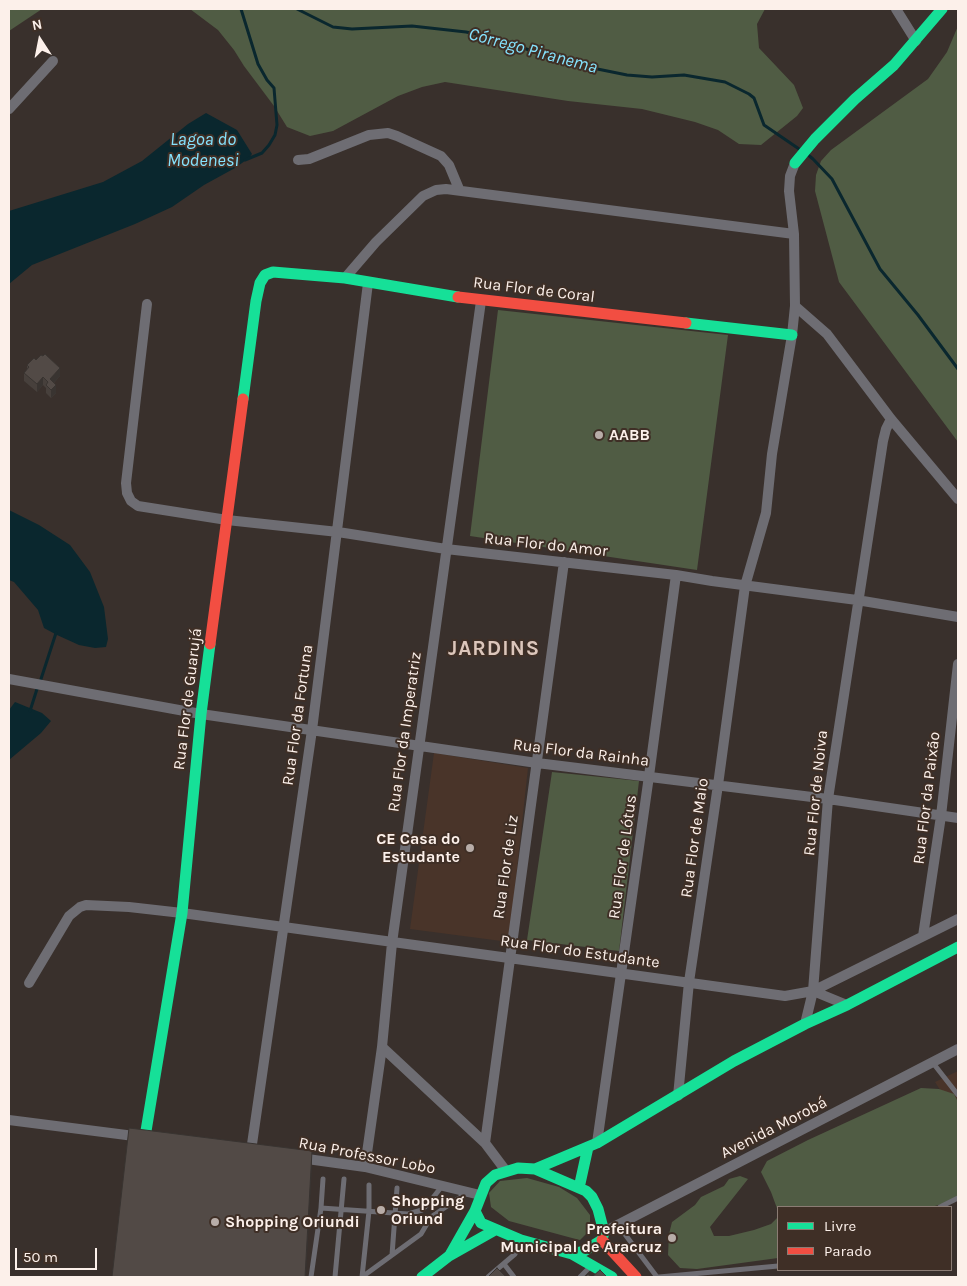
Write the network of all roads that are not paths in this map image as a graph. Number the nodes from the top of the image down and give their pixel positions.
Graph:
1 (896, 9) edge
2 (942, 9) edge
3 (916, 41) junction
4 (53, 61) dead end
5 (9, 109) edge
6 (298, 160) dead end
7 (796, 163) joint
8 (459, 190) junction
9 (794, 234) junction
10 (273, 272) joint
11 (345, 278) junction
12 (368, 283) junction
13 (481, 301) junction
14 (147, 304) dead end
15 (795, 306) junction
16 (792, 335) junction
17 (891, 419) junction
18 (958, 499) edge
19 (227, 520) junction
20 (338, 532) junction
21 (446, 549) junction
22 (564, 562) junction
23 (676, 575) junction
24 (745, 586) junction
25 (857, 600) junction
26 (958, 616) edge
27 (958, 664) edge
28 (9, 679) edge
29 (201, 714) junction
30 (312, 730) junction
31 (418, 745) junction
32 (537, 763) junction
33 (649, 776) junction
34 (718, 785) junction
35 (828, 799) junction
36 (940, 816) junction
37 (958, 818) edge
38 (182, 913) junction
39 (958, 919) edge
40 (283, 928) junction
41 (923, 936) junction
42 (392, 943) junction
43 (958, 947) edge
44 (509, 958) junction
45 (621, 974) junction
46 (689, 982) junction
47 (29, 983) dead end
48 (814, 991) junction
49 (847, 1005) junction
50 (805, 1024) junction
51 (382, 1047) junction
52 (958, 1049) edge
53 (933, 1063) junction
54 (958, 1095) edge
55 (678, 1096) junction
56 (9, 1120) edge
57 (150, 1138) joint
58 (485, 1144) junction
59 (592, 1145) junction
60 (251, 1151) edge
61 (289, 1156) edge
62 (365, 1167) junction
63 (535, 1170) junction
64 (506, 1171) junction
65 (323, 1179) dead end
66 (344, 1180) dead end
67 (370, 1185) dead end
68 (442, 1185) junction
69 (397, 1188) dead end
70 (579, 1188) junction
71 (468, 1191) junction
72 (480, 1195) junction
73 (958, 1198) edge
74 (942, 1206) edge
75 (321, 1208) junction
76 (342, 1209) junction
77 (368, 1211) junction
78 (475, 1211) junction
79 (395, 1213) junction
80 (618, 1225) junction
81 (495, 1230) junction
82 (603, 1236) junction
83 (521, 1240) junction
84 (572, 1254) junction
85 (392, 1255) junction
86 (449, 1256) junction
87 (504, 1264) junction
88 (592, 1266) junction
89 (777, 1266) edge
90 (427, 1276) edge
91 (634, 1276) edge
92 (311, 1277) edge
93 (335, 1277) edge
94 (362, 1277) edge
95 (488, 1277) edge
96 (514, 1277) edge
97 (580, 1277) edge
98 (612, 1277) edge
99 (658, 1277) edge

1 - 3 street
2 - 3 street
3 - 7 street
4 - 5 street
6 - 8 street
7 - 9 street, Rua Flor de Maio
8 - 9 street
8 - 11 street
9 - 15 street, Rua Flor de Maio
10 - 11 street, Rua Flor de Coral
10 - 19 street, Rua Flor de Guarujá
11 - 12 street, Rua Flor de Coral
12 - 13 street, Rua Flor de Coral
12 - 20 street, Rua Flor da Fortuna
13 - 16 street, Rua Flor de Coral
13 - 21 street, Rua Flor da Imperatriz
14 - 19 street, Rua Flor do Amor
15 - 16 street, Rua Flor de Maio
15 - 17 street
16 - 24 street, Rua Flor de Maio
17 - 18 street
17 - 25 street, Rua Flor de Noiva
19 - 20 street, Rua Flor do Amor
19 - 29 street, Rua Flor de Guarujá
20 - 21 street, Rua Flor do Amor
20 - 30 street, Rua Flor da Fortuna
21 - 22 street, Rua Flor do Amor
21 - 31 street, Rua Flor da Imperatriz
22 - 23 street, Rua Flor do Amor
22 - 32 street, Rua Flor de Liz
23 - 24 street, Rua Flor do Amor
23 - 33 street, Rua Flor de Lótus
24 - 25 street, Rua Flor do Amor
24 - 34 street, Rua Flor de Maio
25 - 26 street, Rua Flor do Amor
25 - 35 street, Rua Flor de Noiva
27 - 36 street, Rua Flor da Paixão
28 - 29 street, Rua Flor da Rainha
29 - 30 street, Rua Flor da Rainha
29 - 38 street, Rua Flor de Guarujá
30 - 31 street, Rua Flor da Rainha
30 - 40 street, Rua Flor da Fortuna
31 - 32 street, Rua Flor da Rainha
31 - 42 street, Rua Flor da Imperatriz
32 - 33 street, Rua Flor da Rainha
32 - 44 street, Rua Flor de Liz
33 - 34 street, Rua Flor da Rainha
33 - 45 street, Rua Flor de Lótus
34 - 35 street, Rua Flor da Rainha
34 - 46 street, Rua Flor de Maio
35 - 36 street, Rua Flor da Rainha
35 - 48 street, Rua Flor de Noiva
36 - 37 street, Rua Flor da Rainha
36 - 41 street, Rua Flor da Paixão
38 - 40 street, Rua Flor do Estudante
38 - 47 street, Rua Flor do Estudante
38 - 57 street, Rua Flor de Guarujá
39 - 41 street, Rua Flor do Estudante
40 - 42 street, Rua Flor do Estudante
40 - 60 street, Rua Flor da Fortuna
41 - 48 street, Rua Flor do Estudante
42 - 44 street, Rua Flor do Estudante
42 - 51 street, Rua Flor da Imperatriz
43 - 49 street
44 - 45 street, Rua Flor do Estudante
44 - 58 street, Rua Flor de Liz
45 - 46 street, Rua Flor do Estudante
45 - 59 street, Rua Flor de Lótus
46 - 48 street, Rua Flor do Estudante
46 - 55 street, Rua Flor de Maio
48 - 49 street
48 - 50 street, Rua Flor de Noiva
49 - 50 street
50 - 55 street
51 - 58 street
51 - 62 street, Rua Flor da Imperatriz
52 - 53 street, Avenida Morobá
53 - 54 lane
53 - 80 street, Avenida Morobá
55 - 59 street
56 - 57 street
58 - 64 street
59 - 63 street
59 - 70 street
61 - 62 street, Rua Professor Lobo
62 - 68 street, Rua Professor Lobo
63 - 64 street
63 - 70 street
64 - 72 street
65 - 75 lane
66 - 76 lane
67 - 77 lane
68 - 71 street, Rua Professor Lobo
68 - 79 lane
69 - 79 lane
70 - 82 street
71 - 72 street, Rua Professor Lobo
71 - 85 lane
72 - 78 street
73 - 74 lane
75 - 76 lane
75 - 92 lane
76 - 77 lane
76 - 93 lane
77 - 79 lane
77 - 94 lane
78 - 81 street
78 - 86 street
79 - 85 lane
80 - 82 street, Avenida Morobá
80 - 99 lane
81 - 83 street
81 - 86 street
82 - 84 street
82 - 91 street
83 - 84 street
83 - 87 lane
84 - 88 street
85 - 94 lane
86 - 90 street
87 - 95 lane
87 - 96 lane
88 - 97 lane
88 - 98 street
89 - 99 lane

